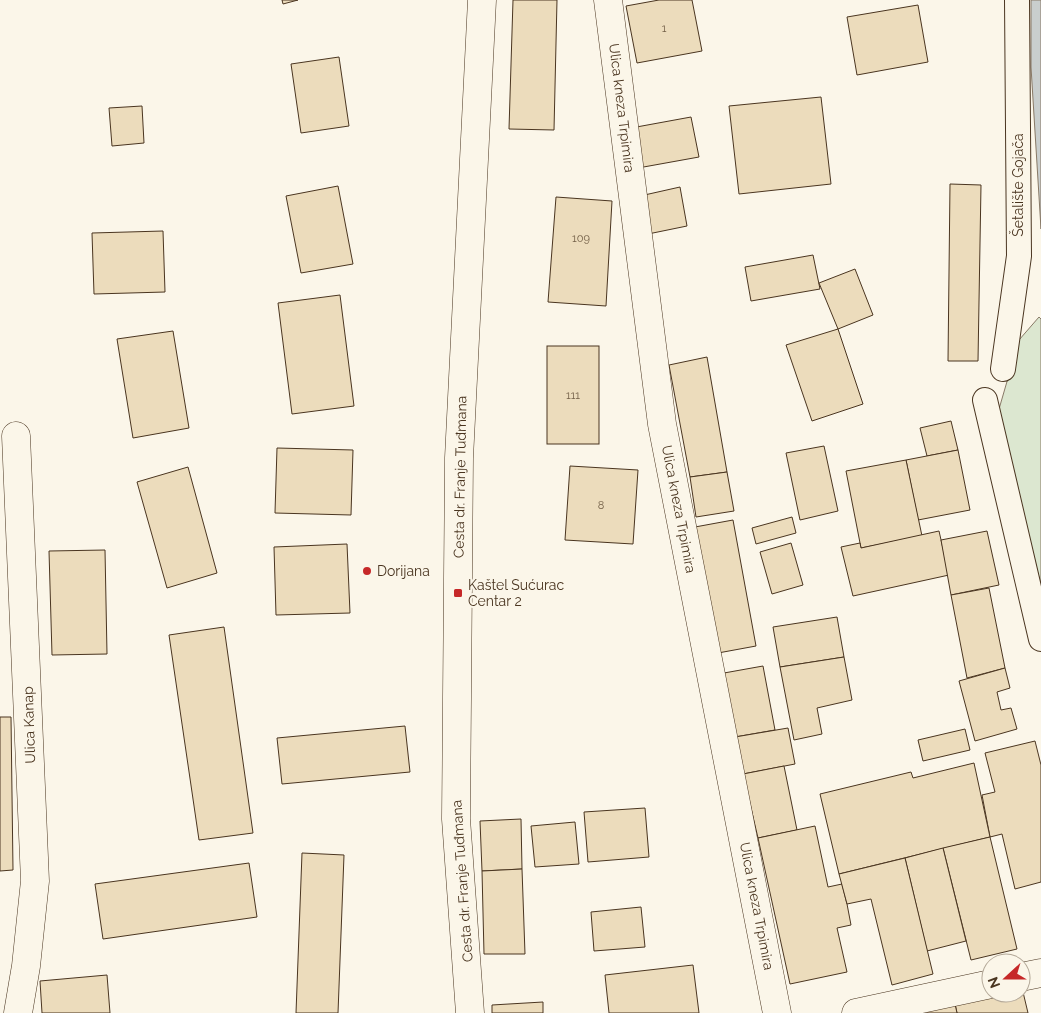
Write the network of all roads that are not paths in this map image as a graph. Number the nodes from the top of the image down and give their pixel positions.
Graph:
1 (482, 0) edge
2 (608, 0) edge
3 (1018, 0) edge
4 (1004, 369) dead end
5 (985, 400) dead end
6 (16, 436) dead end
7 (1041, 639) edge
8 (981, 986) edge
9 (18, 1013) edge
10 (470, 1013) edge
11 (777, 1013) edge
12 (856, 1013) edge

1 - 10 street, Cesta dr. Franje Tuđmana
2 - 11 street, Ulica kneza Trpimira
3 - 4 street, Šetalište Gojača
5 - 7 street
6 - 9 street, Ulica Kanap
8 - 12 street

